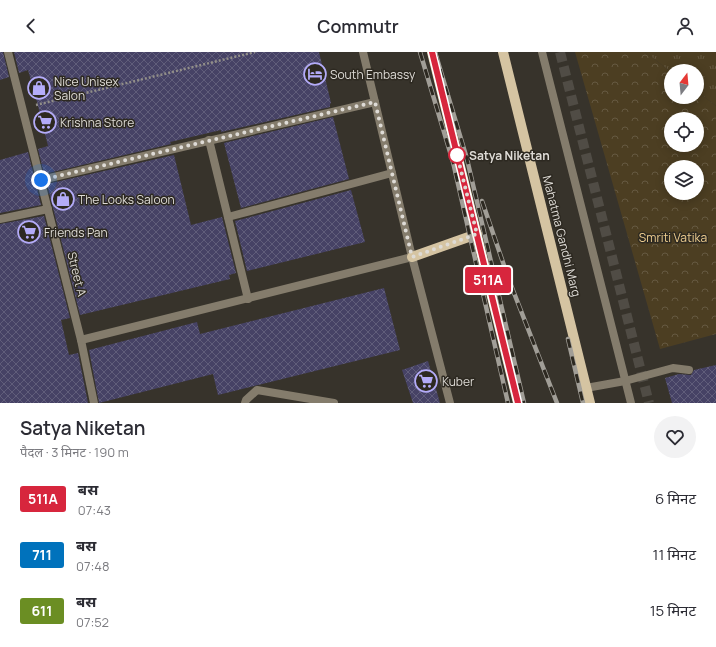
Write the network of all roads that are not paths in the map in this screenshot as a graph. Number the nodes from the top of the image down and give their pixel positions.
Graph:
1 (8, 52) edge
2 (363, 52) edge
3 (432, 52) edge
4 (503, 52) edge
5 (542, 52) edge
6 (375, 102) junction
7 (209, 140) junction
8 (392, 173) junction
9 (41, 180) junction
10 (48, 209) junction
11 (228, 217) junction
12 (0, 219) edge
13 (477, 234) junction
14 (412, 257) junction
15 (248, 299) junction
16 (81, 340) junction
17 (689, 370) dead end
18 (625, 381) junction
19 (586, 388) junction
20 (94, 403) edge
21 (245, 403) edge
22 (334, 403) edge
23 (450, 403) edge
24 (518, 403) edge
25 (590, 403) edge
26 (631, 403) edge

1 - 9 street, Street A
2 - 6 street
3 - 13 main road
4 - 19 main road, Mahatma Gandhi Marg
5 - 18 street
6 - 7 street
6 - 8 street
7 - 9 street
7 - 11 street
8 - 11 street
8 - 14 street
9 - 10 street, Street A
10 - 12 street
10 - 16 street, Street A
11 - 15 street
13 - 14 main road
13 - 24 main road
14 - 15 street
14 - 23 street
15 - 16 street
16 - 20 street, Street A
17 - 18 street
18 - 19 street
18 - 26 street
19 - 25 main road, Mahatma Gandhi Marg
21 - 22 street

